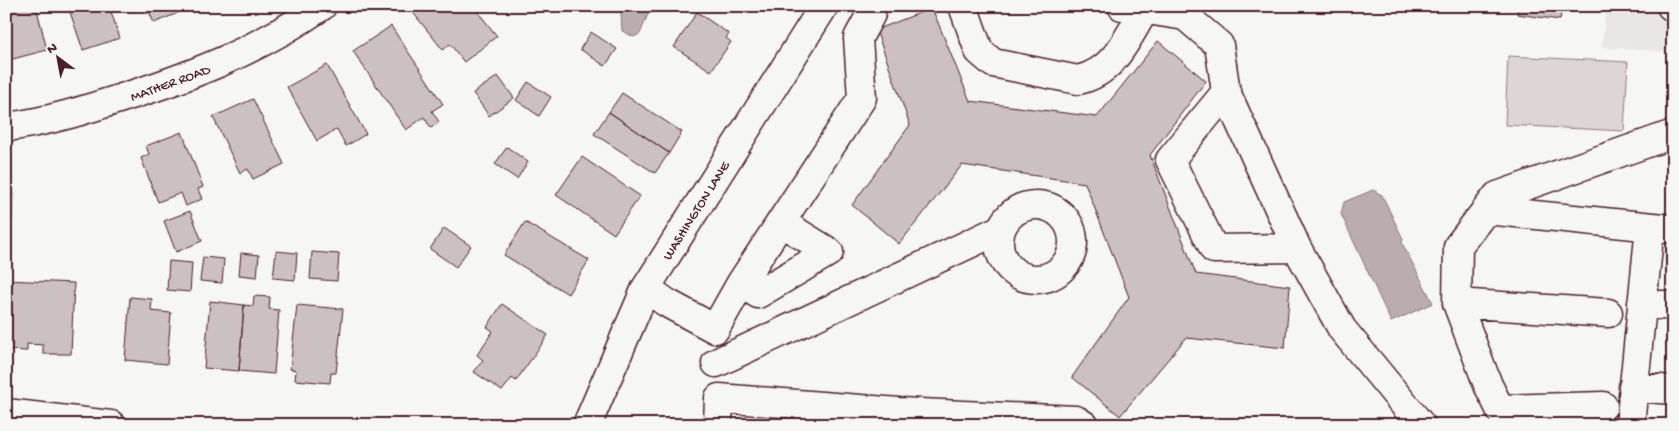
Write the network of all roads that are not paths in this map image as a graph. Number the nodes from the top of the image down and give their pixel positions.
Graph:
1 (322, 6) edge
2 (824, 6) edge
3 (963, 6) edge
4 (1133, 8) edge
5 (866, 9) edge
6 (1226, 92) junction
7 (6, 127) edge
8 (1673, 134) edge
9 (1637, 147) junction
10 (1673, 152) edge
11 (1486, 210) junction
12 (782, 223) junction
13 (1661, 228) edge
14 (1001, 229) dead end
15 (1297, 248) junction
16 (741, 283) junction
17 (646, 288) junction
18 (1457, 303) junction
19 (1642, 303) junction
20 (1673, 306) edge
21 (1608, 313) dead end
22 (715, 329) junction
23 (716, 363) junction
24 (1633, 387) junction
25 (1673, 390) edge
26 (719, 398) junction
27 (1603, 406) dead end
28 (6, 413) edge
29 (1504, 417) edge
30 (111, 425) edge
31 (588, 425) edge
32 (718, 425) edge
33 (1084, 425) edge
34 (1420, 425) edge
35 (1630, 425) edge

1 - 7 street, MATHER ROAD
2 - 17 street, WASHINGTON LANE
3 - 4 street
4 - 6 street
5 - 12 street
6 - 15 street
6 - 15 street
8 - 9 street
9 - 10 street
9 - 11 street
11 - 13 street
11 - 18 street
12 - 16 street
12 - 16 street
13 - 19 street
14 - 23 street
15 - 34 street
16 - 22 street
17 - 22 street
17 - 31 street, WASHINGTON LANE
18 - 21 street
18 - 29 street
19 - 20 street
19 - 24 street
22 - 23 street
23 - 26 street
24 - 25 street
24 - 35 street
26 - 32 street
26 - 33 street
27 - 29 street
28 - 30 street

